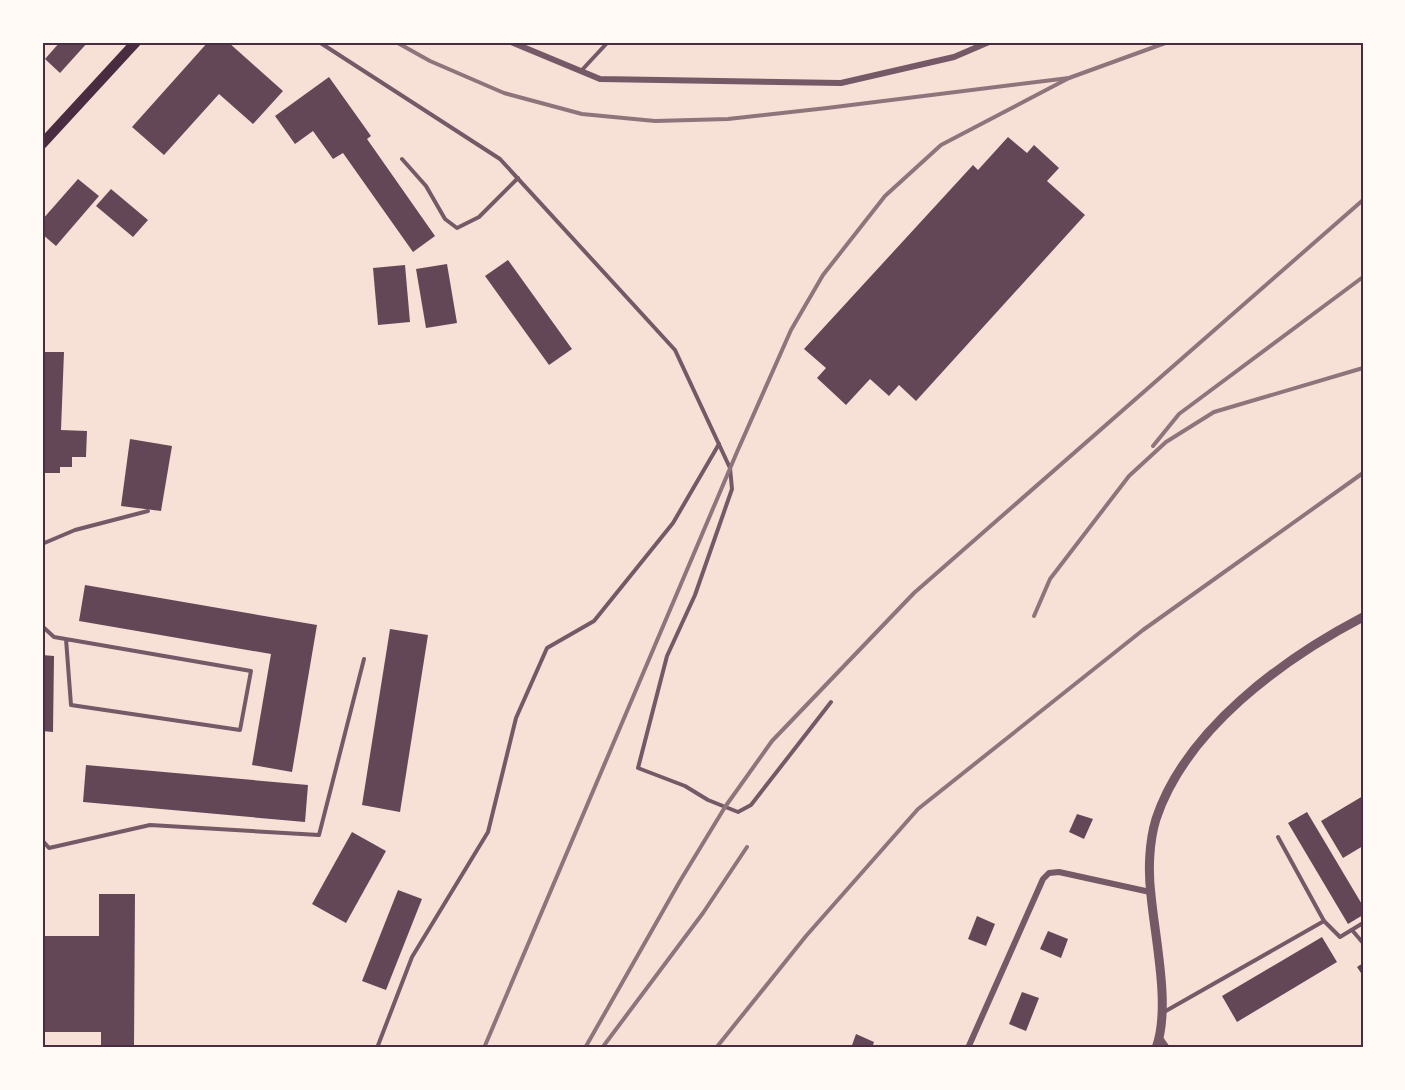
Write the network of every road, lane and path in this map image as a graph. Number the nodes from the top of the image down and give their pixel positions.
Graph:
1 (136, 42) edge
2 (319, 42) edge
3 (511, 42) edge
4 (608, 42) edge
5 (989, 42) edge
6 (581, 71) junction
7 (42, 144) edge
8 (402, 159) dead end
9 (518, 178) junction
10 (720, 443) junction
11 (148, 511) dead end
12 (42, 544) edge
13 (1363, 617) edge
14 (42, 626) edge
15 (66, 639) junction
16 (364, 659) dead end
17 (831, 702) dead end
18 (1278, 837) dead end
19 (42, 840) edge
20 (1150, 892) junction
21 (1324, 921) junction
22 (1363, 923) edge
23 (1352, 930) junction
24 (1363, 944) edge
25 (1163, 1013) junction
26 (1160, 1038) junction
27 (377, 1048) edge
28 (968, 1048) edge
29 (1156, 1048) edge
30 (1167, 1048) edge

1 - 7 main road
2 - 9 lane
3 - 6 street
4 - 6 lane
5 - 6 street
8 - 9 lane
9 - 10 lane
10 - 17 lane
10 - 27 lane
11 - 12 lane
13 - 20 street
14 - 15 lane
15 - 15 lane
16 - 19 lane
18 - 21 lane
20 - 25 street
20 - 28 street
21 - 23 lane
21 - 25 lane
22 - 23 lane
23 - 24 lane
25 - 26 street
26 - 29 street
26 - 30 street

